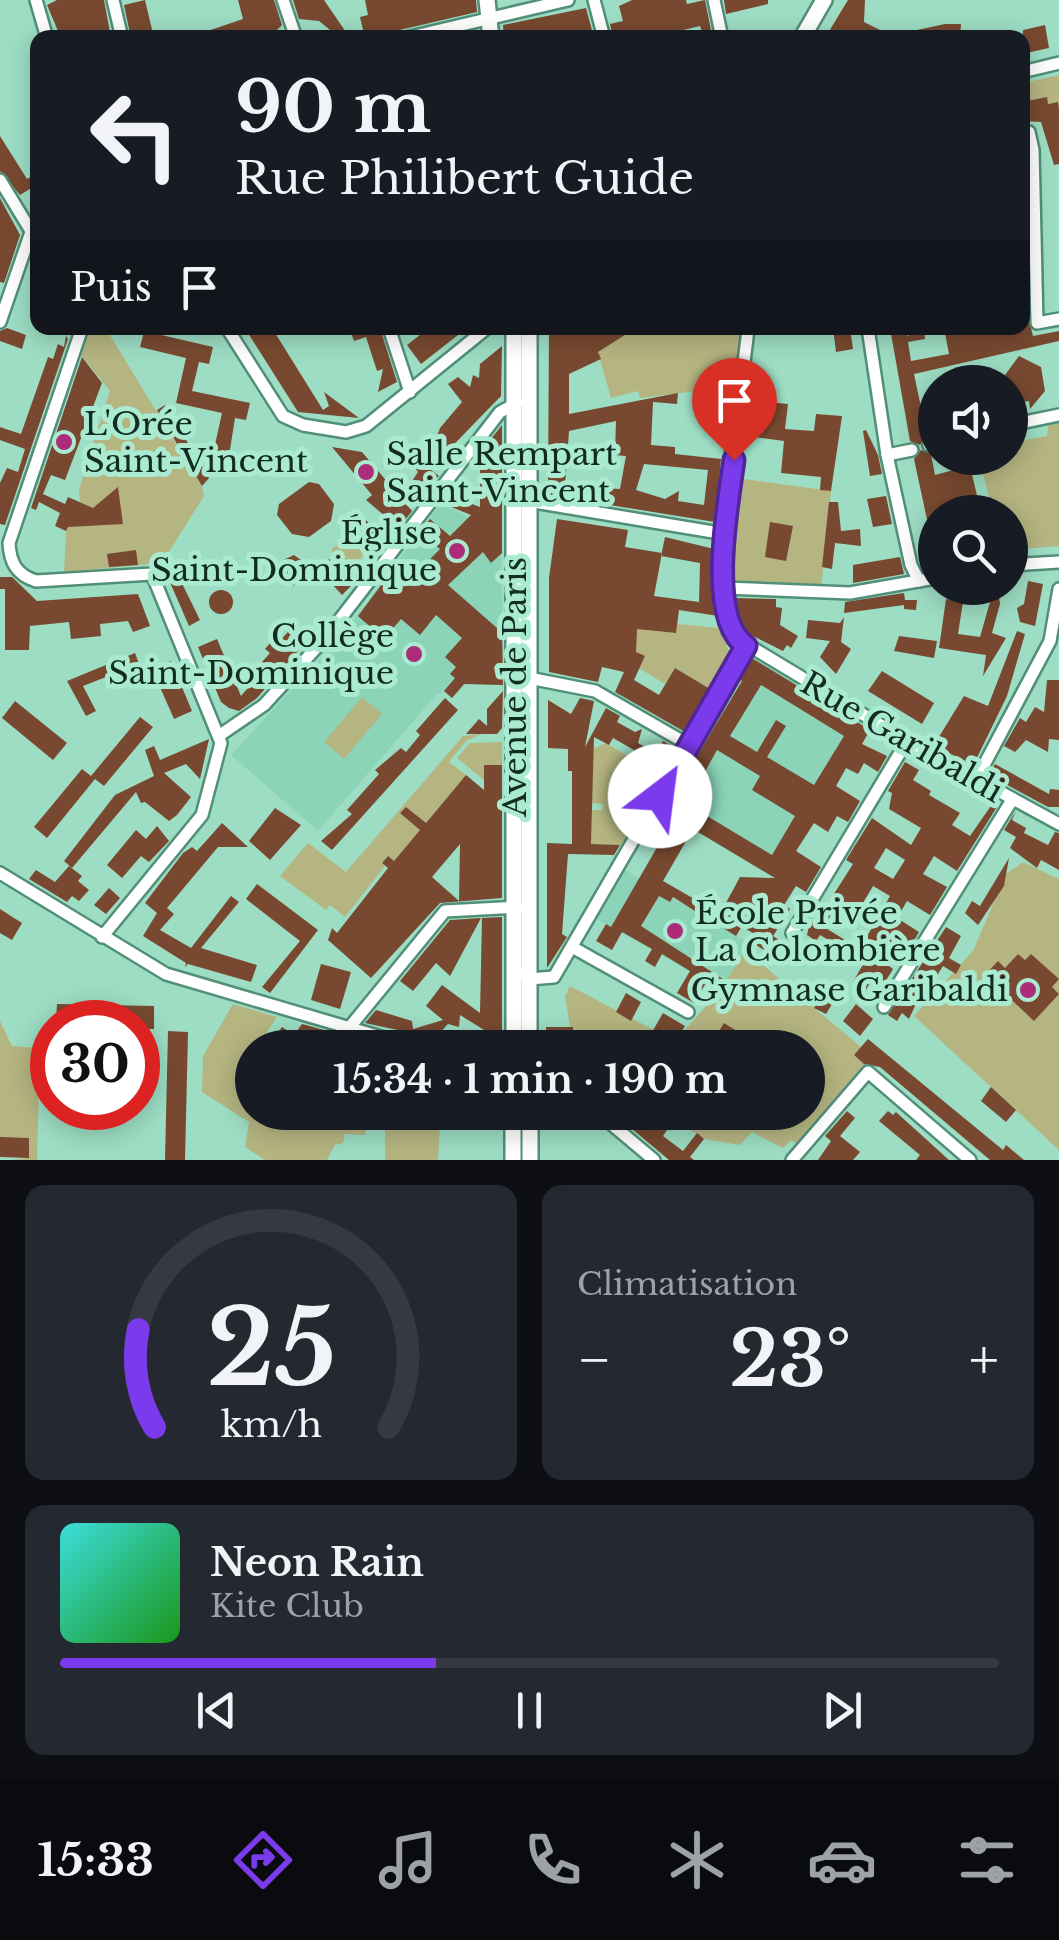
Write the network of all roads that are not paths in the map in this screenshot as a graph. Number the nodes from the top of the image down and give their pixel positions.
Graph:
1 (36, 0) edge
2 (113, 0) edge
3 (283, 0) edge
4 (487, 0) edge
5 (568, 0) edge
6 (594, 0) edge
7 (714, 0) edge
8 (824, 0) edge
9 (489, 18) junction
10 (45, 30) edge
11 (120, 30) edge
12 (293, 30) edge
13 (439, 30) edge
14 (490, 30) edge
15 (602, 30) edge
16 (720, 30) edge
17 (807, 30) edge
18 (1059, 63) edge
19 (1030, 70) edge
20 (1030, 136) edge
21 (0, 180) edge
22 (30, 231) edge
23 (30, 248) edge
24 (1059, 319) edge
25 (0, 322) edge
26 (80, 335) edge
27 (231, 335) edge
28 (391, 335) edge
29 (478, 335) edge
30 (519, 335) edge
31 (519, 335) edge
32 (747, 335) edge
33 (869, 335) edge
34 (410, 392) junction
35 (516, 403) junction
36 (1059, 416) edge
37 (1028, 422) edge
38 (912, 450) dead end
39 (887, 456) junction
40 (522, 500) junction
41 (725, 534) junction
42 (1059, 562) edge
43 (1028, 564) edge
44 (918, 577) edge
45 (918, 581) edge
46 (725, 588) junction
47 (1059, 589) edge
48 (746, 646) junction
49 (529, 678) junction
50 (220, 735) junction
51 (907, 741) junction
52 (689, 745) junction
53 (976, 780) junction
54 (1012, 800) junction
55 (1059, 824) edge
56 (530, 859) junction
57 (0, 873) edge
58 (514, 918) junction
59 (792, 933) dead end
60 (102, 937) junction
61 (572, 947) junction
62 (529, 979) junction
63 (884, 1008) dead end
64 (688, 1012) dead end
65 (349, 1028) junction
66 (356, 1030) edge
67 (515, 1030) edge
68 (529, 1030) edge
69 (513, 1130) edge
70 (529, 1130) edge
71 (618, 1130) edge
72 (955, 1155) edge
73 (513, 1160) edge
74 (530, 1160) edge
75 (654, 1160) edge
76 (792, 1160) edge
77 (970, 1160) edge

1 - 10 street
2 - 11 street
3 - 12 street
4 - 9 main road
5 - 9 street
6 - 15 street
7 - 16 street
8 - 17 main road
9 - 13 street
9 - 14 main road
18 - 19 street
20 - 24 street
21 - 22 street
23 - 25 street
26 - 50 street
27 - 34 street
28 - 34 street
29 - 34 street
30 - 35 main road, Avenue de Paris
31 - 40 main road, Avenue de Paris
32 - 41 street
33 - 39 street
35 - 40 main road, Avenue de Paris
35 - 50 street
36 - 37 street
38 - 39 street
39 - 44 street
40 - 41 street
40 - 49 main road, Avenue de Paris
40 - 58 main road, Avenue de Paris
41 - 46 street
42 - 43 street
45 - 46 street
46 - 48 street
47 - 53 street
48 - 51 street, Rue Garibaldi
48 - 52 street
49 - 52 street
49 - 56 main road, Avenue de Paris
50 - 60 street
51 - 53 street, Rue Garibaldi
51 - 59 street
52 - 61 street
53 - 54 street, Rue Garibaldi
54 - 55 street, Rue Garibaldi
54 - 63 street
56 - 58 street
56 - 62 main road, Avenue de Paris
57 - 60 street
58 - 62 street
58 - 65 street
58 - 67 main road, Avenue de Paris
60 - 65 street
61 - 62 street
61 - 64 street
62 - 68 main road, Avenue de Paris
65 - 66 street
69 - 73 main road
70 - 74 main road
71 - 75 street
72 - 76 street
72 - 77 street

